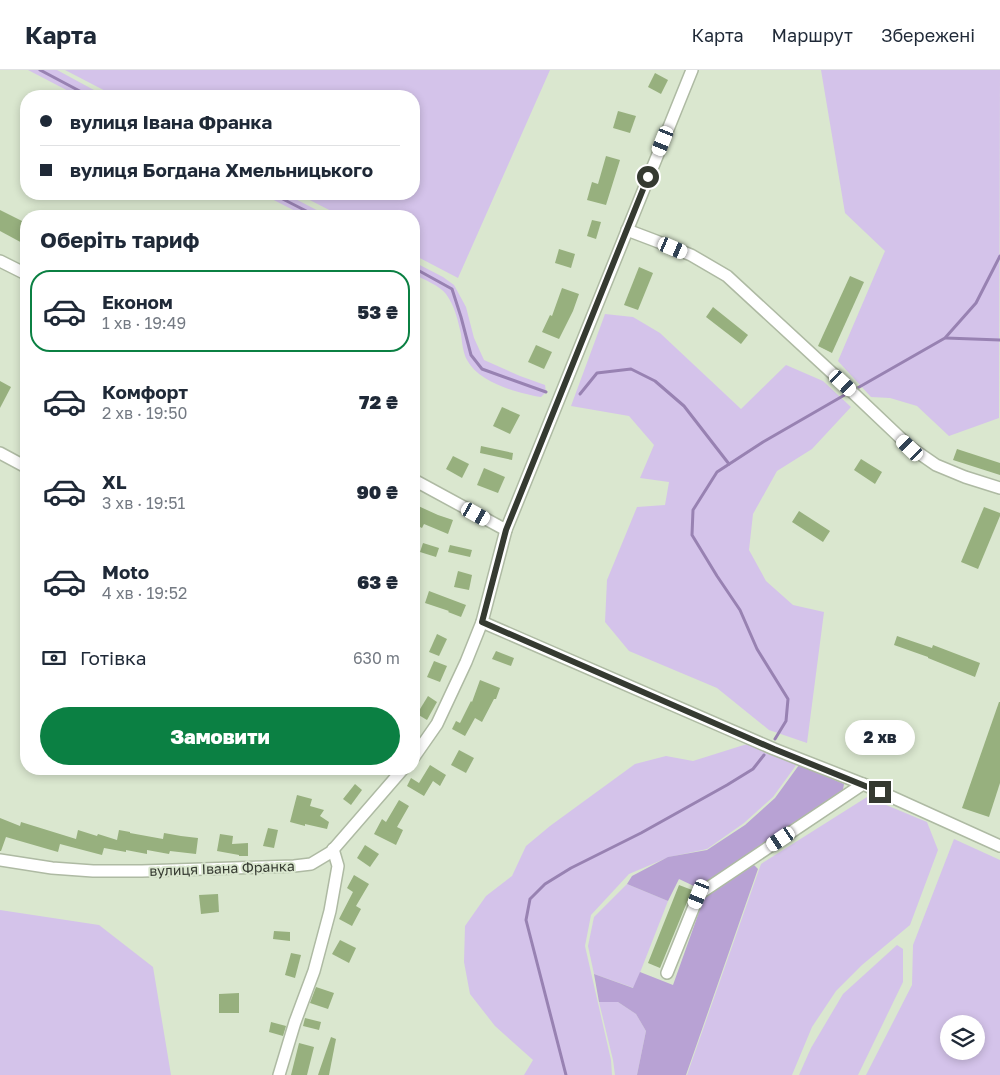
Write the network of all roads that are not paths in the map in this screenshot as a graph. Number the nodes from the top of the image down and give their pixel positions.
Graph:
1 (692, 70) edge
2 (627, 230) junction
3 (0, 261) edge
4 (20, 271) edge
5 (0, 453) edge
6 (20, 464) edge
7 (420, 483) edge
8 (1000, 488) edge
9 (506, 530) junction
10 (482, 622) junction
11 (420, 748) edge
12 (399, 775) edge
13 (862, 784) junction
14 (1000, 846) edge
15 (333, 849) junction
16 (0, 860) edge
17 (666, 973) dead end
18 (280, 1075) edge

1 - 2 street
2 - 8 street
2 - 9 street
3 - 4 street
5 - 6 street
7 - 9 street
9 - 10 street
10 - 11 street
10 - 13 street
12 - 15 street, вулиця Івана Франка
13 - 14 street
13 - 17 street
15 - 16 street, вулиця Івана Франка
15 - 18 street

